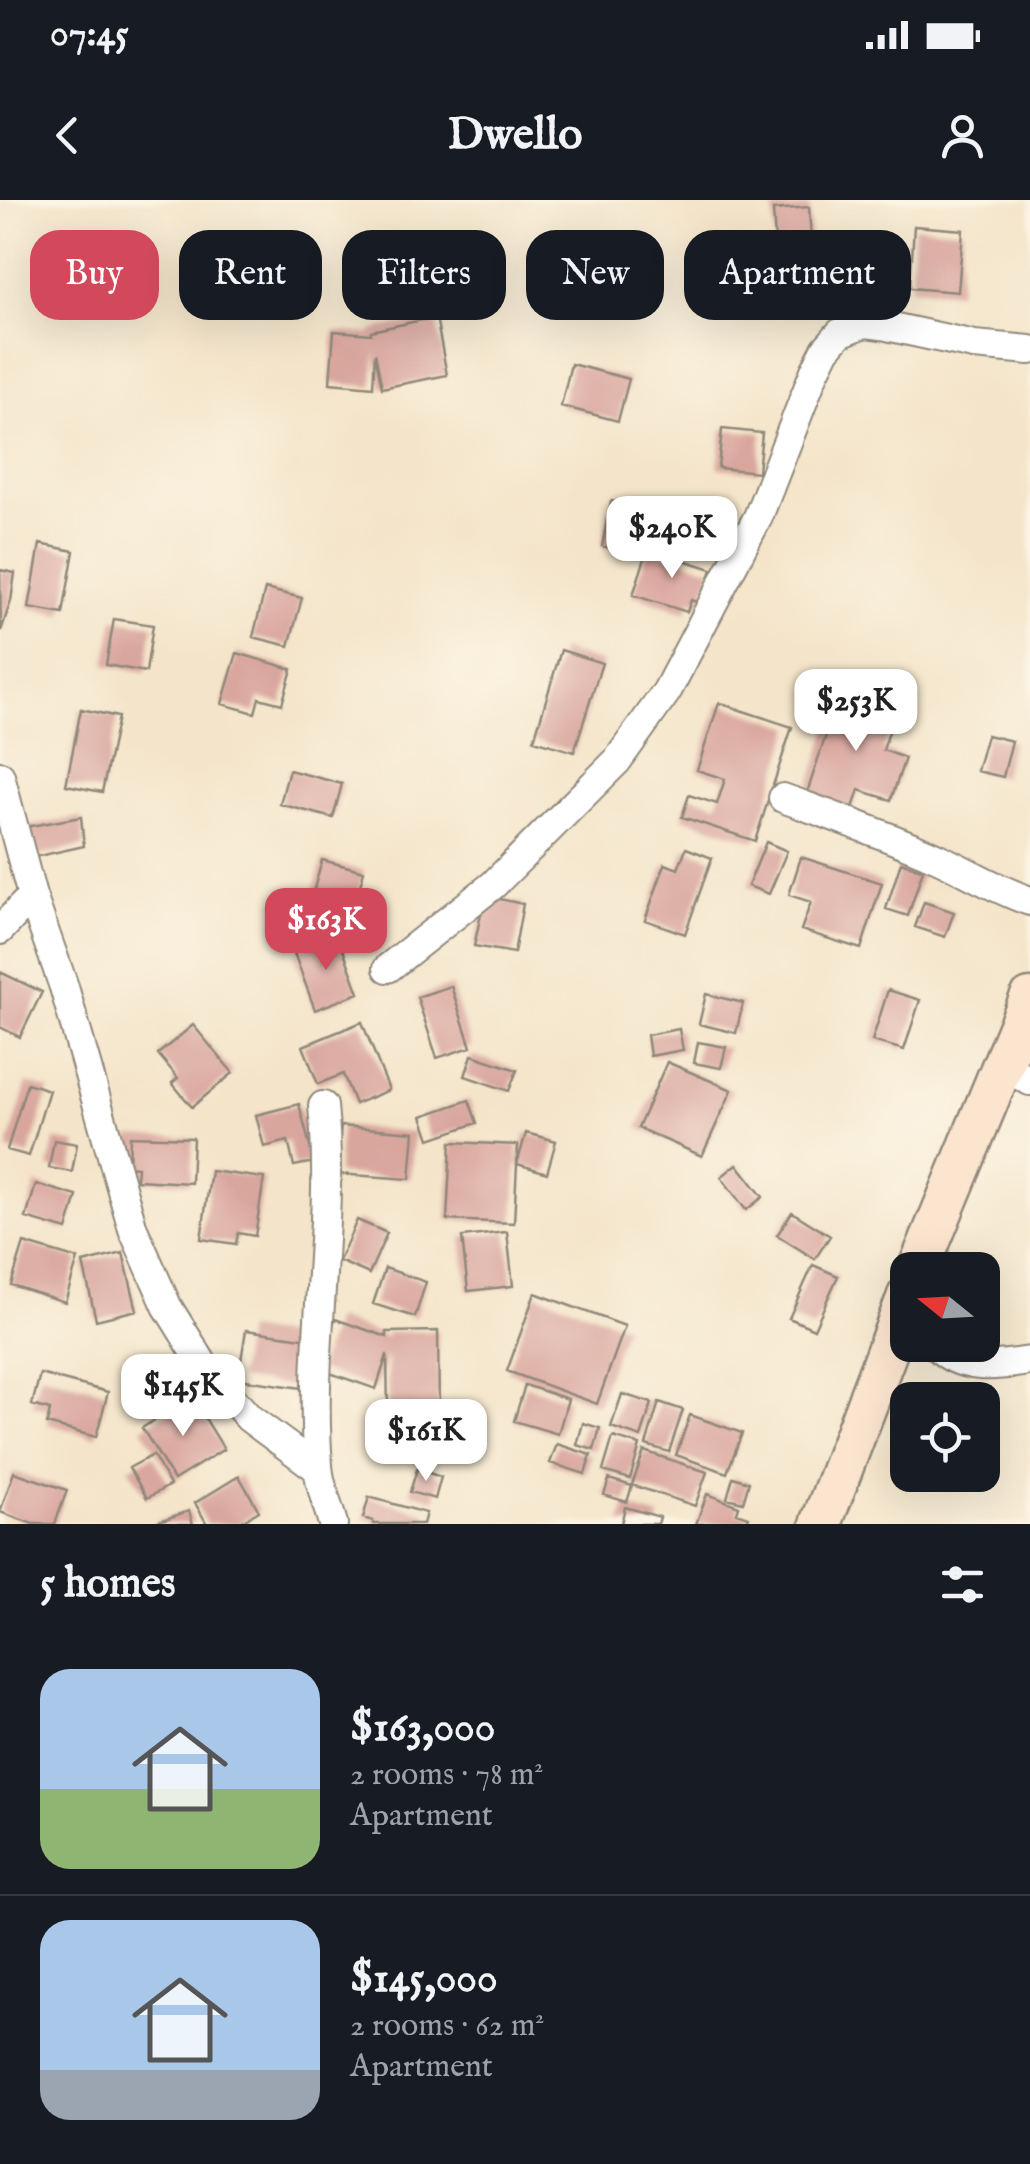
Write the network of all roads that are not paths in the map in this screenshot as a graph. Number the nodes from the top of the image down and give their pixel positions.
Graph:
1 (1030, 350) edge
2 (0, 776) edge
3 (784, 798) dead end
4 (32, 896) junction
5 (1030, 901) edge
6 (0, 930) edge
7 (388, 968) dead end
8 (1030, 999) edge
9 (1016, 1073) edge
10 (323, 1106) dead end
11 (927, 1252) edge
12 (890, 1347) edge
13 (1030, 1361) edge
14 (964, 1362) edge
15 (318, 1469) junction
16 (332, 1524) edge
17 (821, 1524) edge

1 - 7 street
2 - 4 street
3 - 5 street
4 - 6 street
4 - 15 street
8 - 9 street
9 - 11 street
10 - 15 street
12 - 17 street
13 - 14 street
15 - 16 street

